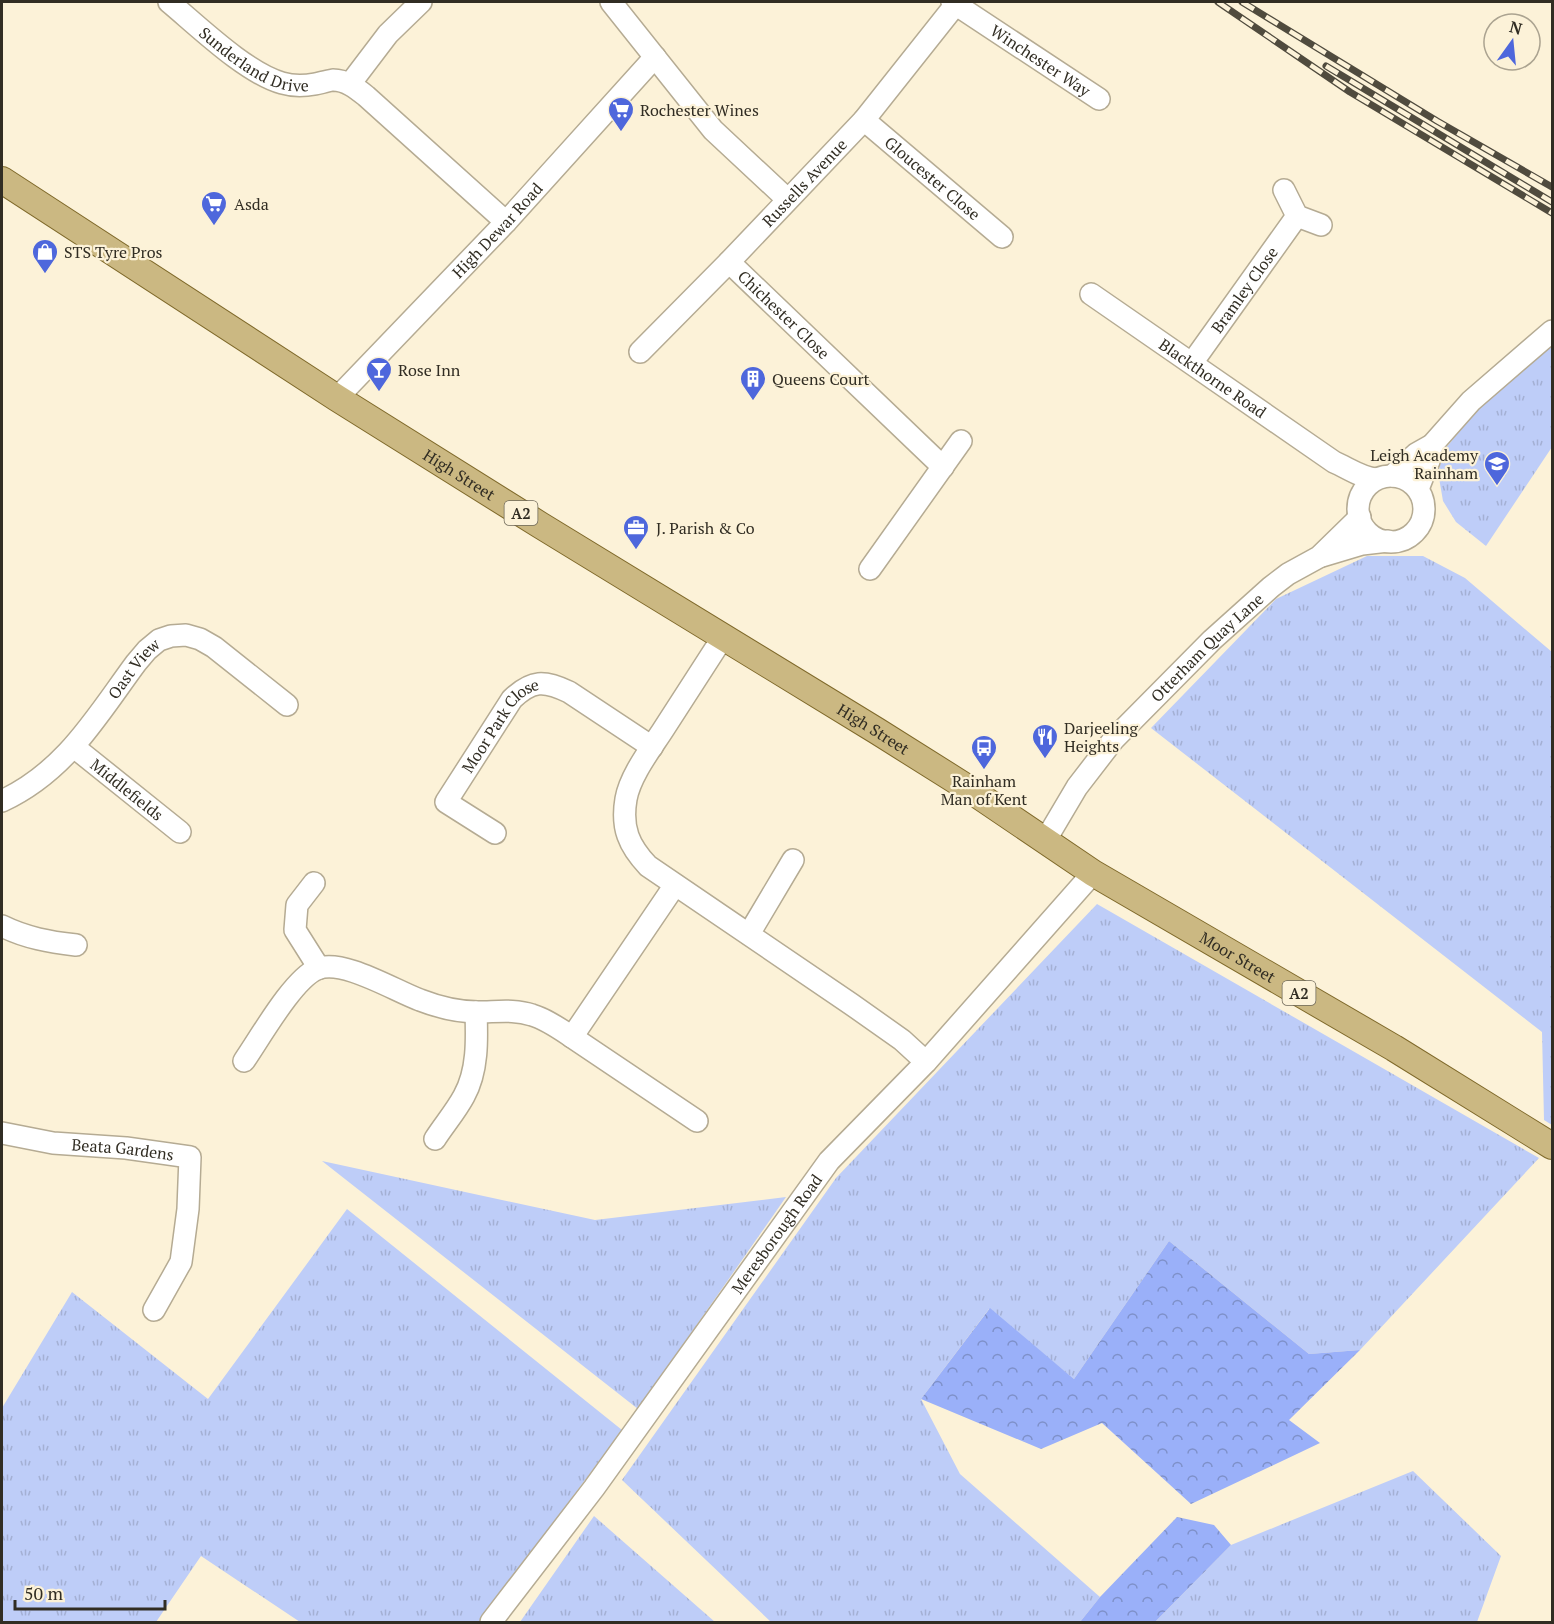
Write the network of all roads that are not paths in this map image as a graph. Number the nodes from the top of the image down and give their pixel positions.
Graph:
1 (169, 2) edge
2 (421, 2) edge
3 (611, 2) edge
4 (954, 3) edge
5 (655, 57) junction
6 (350, 84) junction
7 (1099, 99) dead end
8 (864, 120) junction
9 (2, 180) edge
10 (1284, 190) dead end
11 (787, 199) junction
12 (1297, 216) junction
13 (506, 222) junction
14 (1321, 225) dead end
15 (1002, 237) dead end
16 (729, 262) junction
17 (1091, 294) dead end
18 (1552, 331) edge
19 (640, 352) dead end
20 (1192, 363) junction
21 (337, 398) junction
22 (961, 441) dead end
23 (1432, 445) junction
24 (1334, 462) junction
25 (943, 467) junction
26 (1384, 478) junction
27 (1418, 489) junction
28 (1360, 513) junction
29 (1389, 541) junction
30 (1319, 557) junction
31 (870, 569) dead end
32 (723, 637) junction
33 (287, 705) dead end
34 (74, 747) junction
35 (652, 747) junction
36 (2, 801) edge
37 (180, 832) dead end
38 (495, 833) dead end
39 (1045, 841) junction
40 (793, 860) dead end
41 (1093, 873) junction
42 (314, 883) dead end
43 (675, 885) junction
44 (2, 926) edge
45 (749, 934) junction
46 (76, 945) dead end
47 (319, 968) junction
48 (476, 1012) junction
49 (572, 1037) junction
50 (244, 1061) dead end
51 (926, 1062) junction
52 (697, 1121) dead end
53 (2, 1133) edge
54 (435, 1139) dead end
55 (1552, 1146) edge
56 (154, 1310) dead end
57 (491, 1623) edge

1 - 6 street, Sunderland Drive
2 - 6 street
3 - 5 street
4 - 7 street, Winchester Way
4 - 8 street, Russells Avenue
5 - 11 street
5 - 13 street, High Dewar Road
6 - 13 street
8 - 11 street, Russells Avenue
8 - 15 street, Gloucester Close
9 - 21 main road, High Street / A2
10 - 12 street
11 - 16 street, Russells Avenue
12 - 14 street
12 - 20 street, Bramley Close
13 - 21 street, High Dewar Road
16 - 19 street, Russells Avenue
16 - 25 street, Chichester Close
17 - 20 street, Blackthorne Road
18 - 23 street, Otterham Quay Lane
20 - 24 street, Blackthorne Road
21 - 32 main road, High Street / A2
22 - 25 street
23 - 26 street, Otterham Quay Lane
23 - 27 street, Otterham Quay Lane
24 - 26 street, Blackthorne Road
24 - 28 street, Blackthorne Road
25 - 31 street
26 - 27 street
26 - 28 street, Otterham Quay Lane
27 - 29 street, Otterham Quay Lane
28 - 29 street
28 - 30 street, Otterham Quay Lane
29 - 30 street, Otterham Quay Lane
30 - 39 street, Otterham Quay Lane
32 - 35 street
32 - 39 main road, High Street / A2
33 - 34 street, Oast View
34 - 36 street, Oast View
34 - 37 street, Middlefields
35 - 38 street, Moor Park Close
35 - 43 street
39 - 41 main road, Moor Street / A2
40 - 45 street
41 - 51 street, Meresborough Road
41 - 55 main road, Moor Street / A2
42 - 47 street
43 - 45 street
43 - 49 street
44 - 46 street
45 - 51 street
47 - 48 street
47 - 50 street
48 - 49 street
48 - 54 street
49 - 52 street
51 - 57 street, Meresborough Road
53 - 56 street, Beata Gardens

